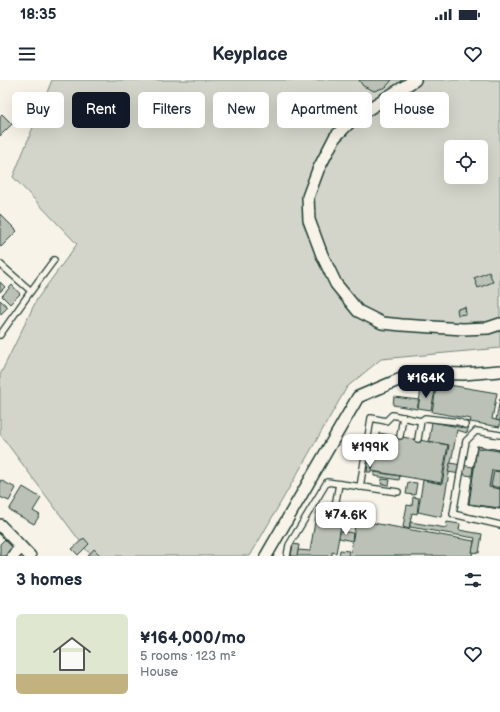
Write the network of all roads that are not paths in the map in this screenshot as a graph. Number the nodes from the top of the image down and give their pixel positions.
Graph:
1 (414, 80) edge
2 (54, 260) dead end
3 (0, 264) edge
4 (31, 291) junction
5 (500, 324) edge
6 (0, 334) edge
7 (500, 371) edge
8 (403, 418) junction
9 (421, 421) junction
10 (476, 431) junction
11 (500, 435) edge
12 (400, 436) dead end
13 (418, 439) dead end
14 (339, 484) junction
15 (360, 487) junction
16 (398, 492) dead end
17 (334, 512) dead end
18 (0, 525) edge
19 (500, 525) edge
20 (21, 547) junction
21 (14, 556) edge
22 (30, 556) edge
23 (266, 556) edge
24 (287, 556) edge

1 - 5 street
2 - 4 lane
3 - 4 lane
4 - 6 lane
7 - 23 street
8 - 9 lane
8 - 12 lane
8 - 15 lane
9 - 10 lane
9 - 13 lane
10 - 11 lane
10 - 19 lane
14 - 15 lane
14 - 17 lane
14 - 24 lane
15 - 16 lane
18 - 20 street
20 - 21 street
20 - 22 street

